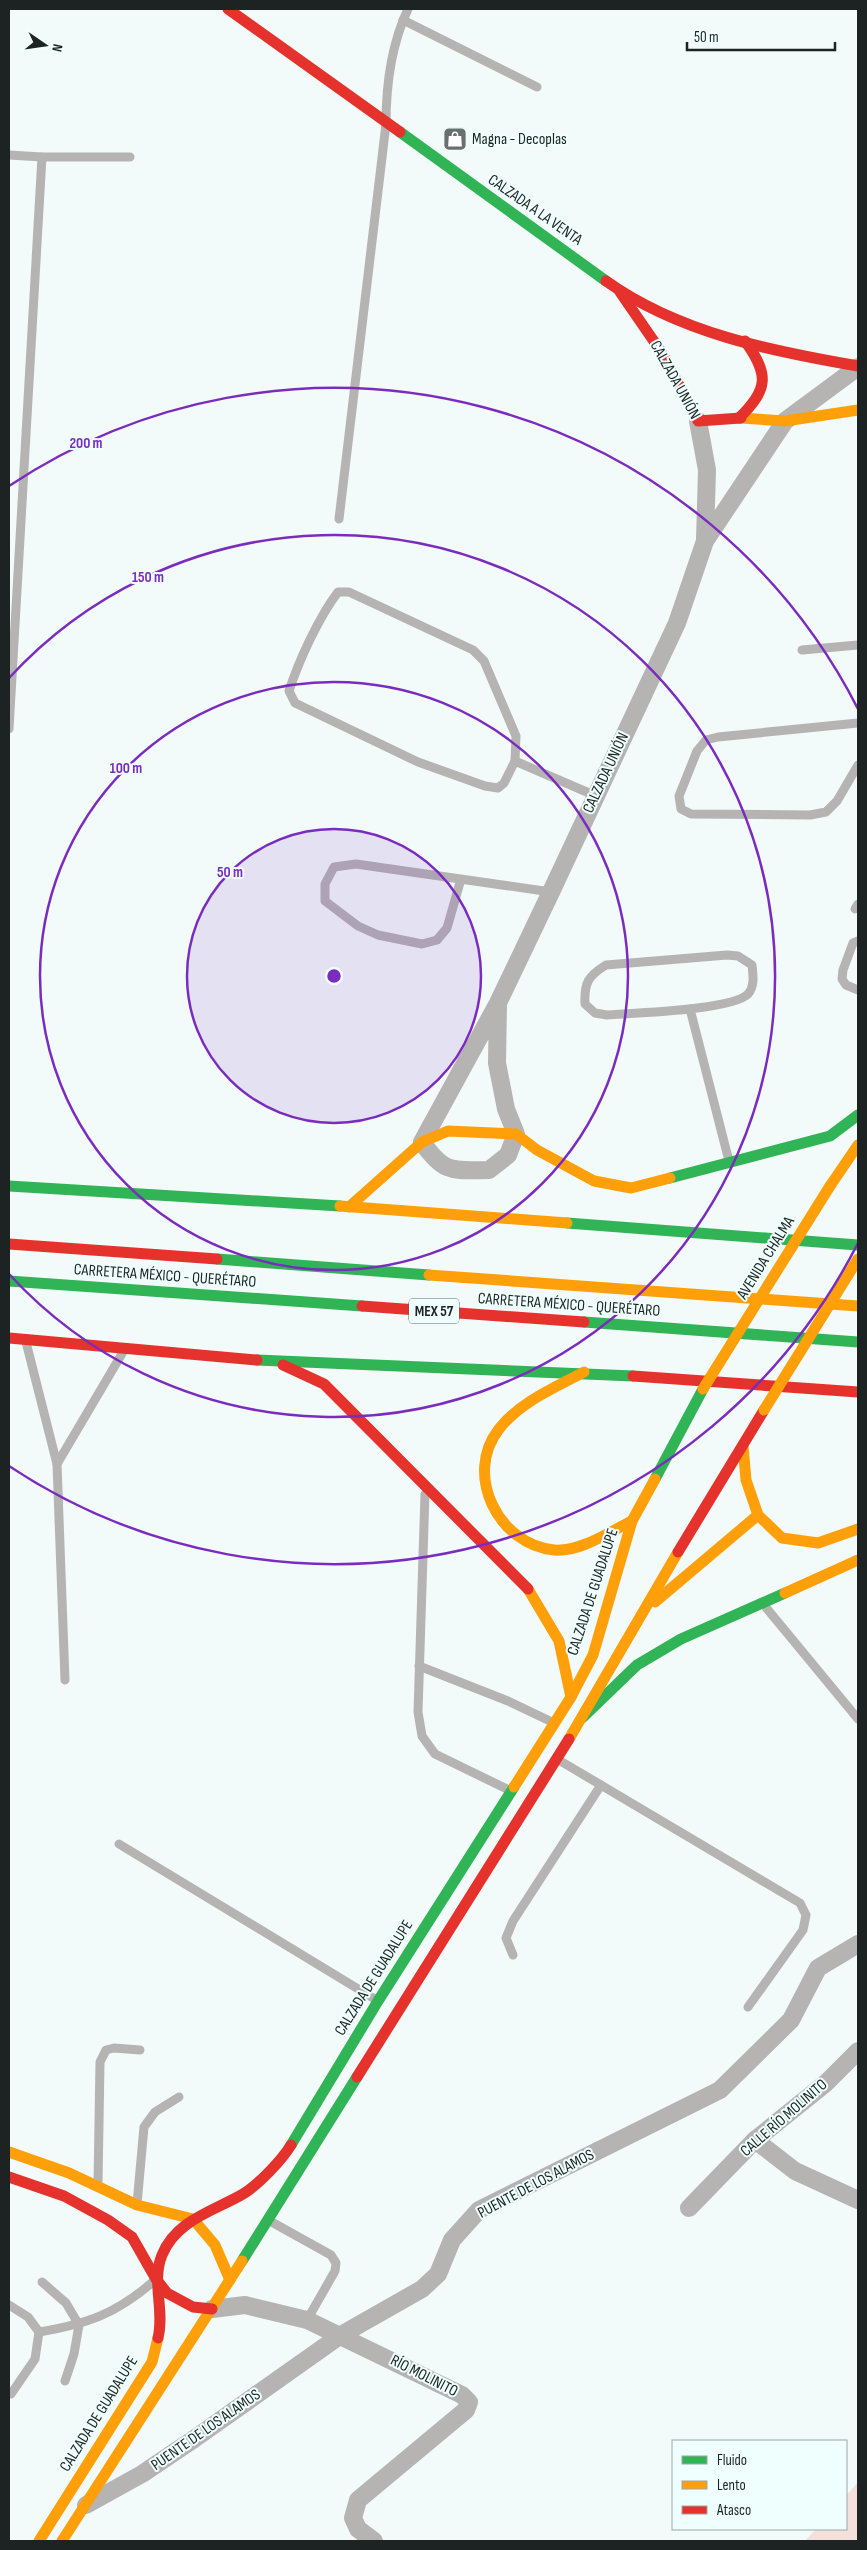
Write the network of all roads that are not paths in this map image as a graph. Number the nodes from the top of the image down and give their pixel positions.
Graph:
1 (228, 9) edge
2 (408, 9) edge
3 (403, 20) junction
4 (537, 87) dead end
5 (386, 124) junction
6 (9, 155) edge
7 (42, 157) junction
8 (130, 157) dead end
9 (618, 289) junction
10 (745, 341) junction
11 (858, 367) edge
12 (858, 410) edge
13 (739, 418) junction
14 (785, 420) junction
15 (698, 421) junction
16 (339, 519) dead end
17 (705, 541) junction
18 (858, 645) edge
19 (802, 650) dead end
20 (10, 706) edge
21 (858, 723) edge
22 (9, 729) edge
23 (514, 761) junction
24 (858, 766) edge
25 (596, 796) junction
26 (461, 878) junction
27 (551, 892) junction
28 (858, 941) edge
29 (858, 990) edge
30 (498, 1003) junction
31 (690, 1009) junction
32 (858, 1115) edge
33 (516, 1134) junction
34 (422, 1142) junction
35 (858, 1145) edge
36 (730, 1162) junction
37 (9, 1186) edge
38 (349, 1207) junction
39 (9, 1244) edge
40 (858, 1245) edge
41 (858, 1259) edge
42 (9, 1281) edge
43 (858, 1306) edge
44 (9, 1338) edge
45 (25, 1340) junction
46 (858, 1342) edge
47 (125, 1348) junction
48 (272, 1361) junction
49 (584, 1372) junction
50 (703, 1389) joint
51 (856, 1395) edge
52 (743, 1446) junction
53 (57, 1464) junction
54 (426, 1486) junction
55 (758, 1515) junction
56 (632, 1521) junction
57 (858, 1530) edge
58 (858, 1560) edge
59 (762, 1602) junction
60 (640, 1614) junction
61 (419, 1666) junction
62 (65, 1680) dead end
63 (570, 1697) junction
64 (582, 1718) junction
65 (858, 1719) edge
66 (554, 1723) junction
67 (557, 1759) junction
68 (601, 1785) junction
69 (512, 1792) junction
70 (118, 1844) dead end
71 (858, 1944) edge
72 (513, 1955) dead end
73 (378, 2001) junction
74 (748, 2007) dead end
75 (140, 2050) dead end
76 (858, 2050) edge
77 (179, 2097) dead end
78 (755, 2140) junction
79 (9, 2152) edge
80 (9, 2177) edge
81 (98, 2186) junction
82 (858, 2200) edge
83 (137, 2205) junction
84 (689, 2208) dead end
85 (193, 2219) junction
86 (267, 2220) junction
87 (156, 2279) junction
88 (230, 2280) junction
89 (42, 2282) dead end
90 (9, 2305) edge
91 (245, 2305) junction
92 (212, 2308) junction
93 (307, 2320) junction
94 (79, 2325) junction
95 (39, 2332) junction
96 (341, 2335) junction
97 (65, 2381) dead end
98 (11, 2394) dead end
99 (86, 2506) junction
100 (39, 2541) edge
101 (62, 2541) edge
102 (374, 2541) edge

1 - 5 main road, CALZADA A LA VENTA
2 - 3 lane
3 - 4 lane
3 - 5 lane
5 - 9 main road, CALZADA A LA VENTA
5 - 16 lane
6 - 7 lane
7 - 8 lane
7 - 20 lane
9 - 10 main road, CALZADA A LA VENTA
9 - 15 main road, CALZADA UNIÓN
10 - 11 main road, CALZADA A LA VENTA
10 - 13 main road
11 - 14 street
12 - 14 main road
13 - 14 main road
13 - 15 main road
14 - 17 street, CALZADA UNIÓN
15 - 17 street, CALZADA UNIÓN
17 - 25 street, CALZADA UNIÓN
18 - 19 lane
20 - 22 lane
21 - 24 lane
23 - 23 lane
23 - 25 lane
25 - 27 street, CALZADA UNIÓN
26 - 26 lane
26 - 27 lane
27 - 30 street, CALZADA UNIÓN
28 - 29 lane
30 - 33 street, CALZADA UNIÓN
30 - 34 street, CALZADA UNIÓN
31 - 31 lane
31 - 36 lane
32 - 36 main road
33 - 34 main road
33 - 34 street
33 - 36 main road
34 - 38 main road
35 - 50 main road, AVENIDA CHALMA, bridge
37 - 38 main road
38 - 40 main road
39 - 43 main road, CARRETERA MÉXICO - QUERÉTARO / MEX 57
41 - 52 main road, bridge
42 - 46 main road, CARRETERA MÉXICO - QUERÉTARO / MEX 57
44 - 45 main road
45 - 47 main road
45 - 53 lane
47 - 48 main road
47 - 53 lane
48 - 49 main road
48 - 54 main road
49 - 51 main road
49 - 56 main road
50 - 56 main road, CALZADA DE GUADALUPE
52 - 55 main road
52 - 60 main road
53 - 62 lane
54 - 61 lane
54 - 63 main road
55 - 57 main road
55 - 60 main road
56 - 63 main road, CALZADA DE GUADALUPE
58 - 59 main road
59 - 64 main road
59 - 65 lane
60 - 64 main road
61 - 66 lane
61 - 69 lane
63 - 66 main road, CALZADA DE GUADALUPE
64 - 67 main road
66 - 69 main road, CALZADA DE GUADALUPE
67 - 68 lane
67 - 86 main road
68 - 72 lane
68 - 74 lane
69 - 73 main road, CALZADA DE GUADALUPE
70 - 73 lane
71 - 96 street, PUENTE DE LOS ALAMOS
73 - 85 main road, CALZADA DE GUADALUPE
75 - 81 lane
76 - 78 street, CALLE RÍO MOLINITO
77 - 83 lane
78 - 82 street
78 - 84 street, CALLE RÍO MOLINITO
79 - 81 main road
80 - 87 main road
81 - 83 main road
83 - 85 main road
85 - 87 main road, CALZADA DE GUADALUPE
85 - 88 main road
86 - 88 main road
86 - 93 lane
87 - 92 main road
87 - 94 lane
87 - 100 main road, CALZADA DE GUADALUPE
88 - 91 street
88 - 92 main road
89 - 94 lane
90 - 95 lane
91 - 92 street, RÍO MOLINITO
91 - 93 street, RÍO MOLINITO
92 - 99 main road
93 - 96 street, RÍO MOLINITO
94 - 95 lane
94 - 97 lane
95 - 98 lane
96 - 99 street, PUENTE DE LOS ALAMOS
96 - 102 street, RÍO MOLINITO
99 - 101 main road

